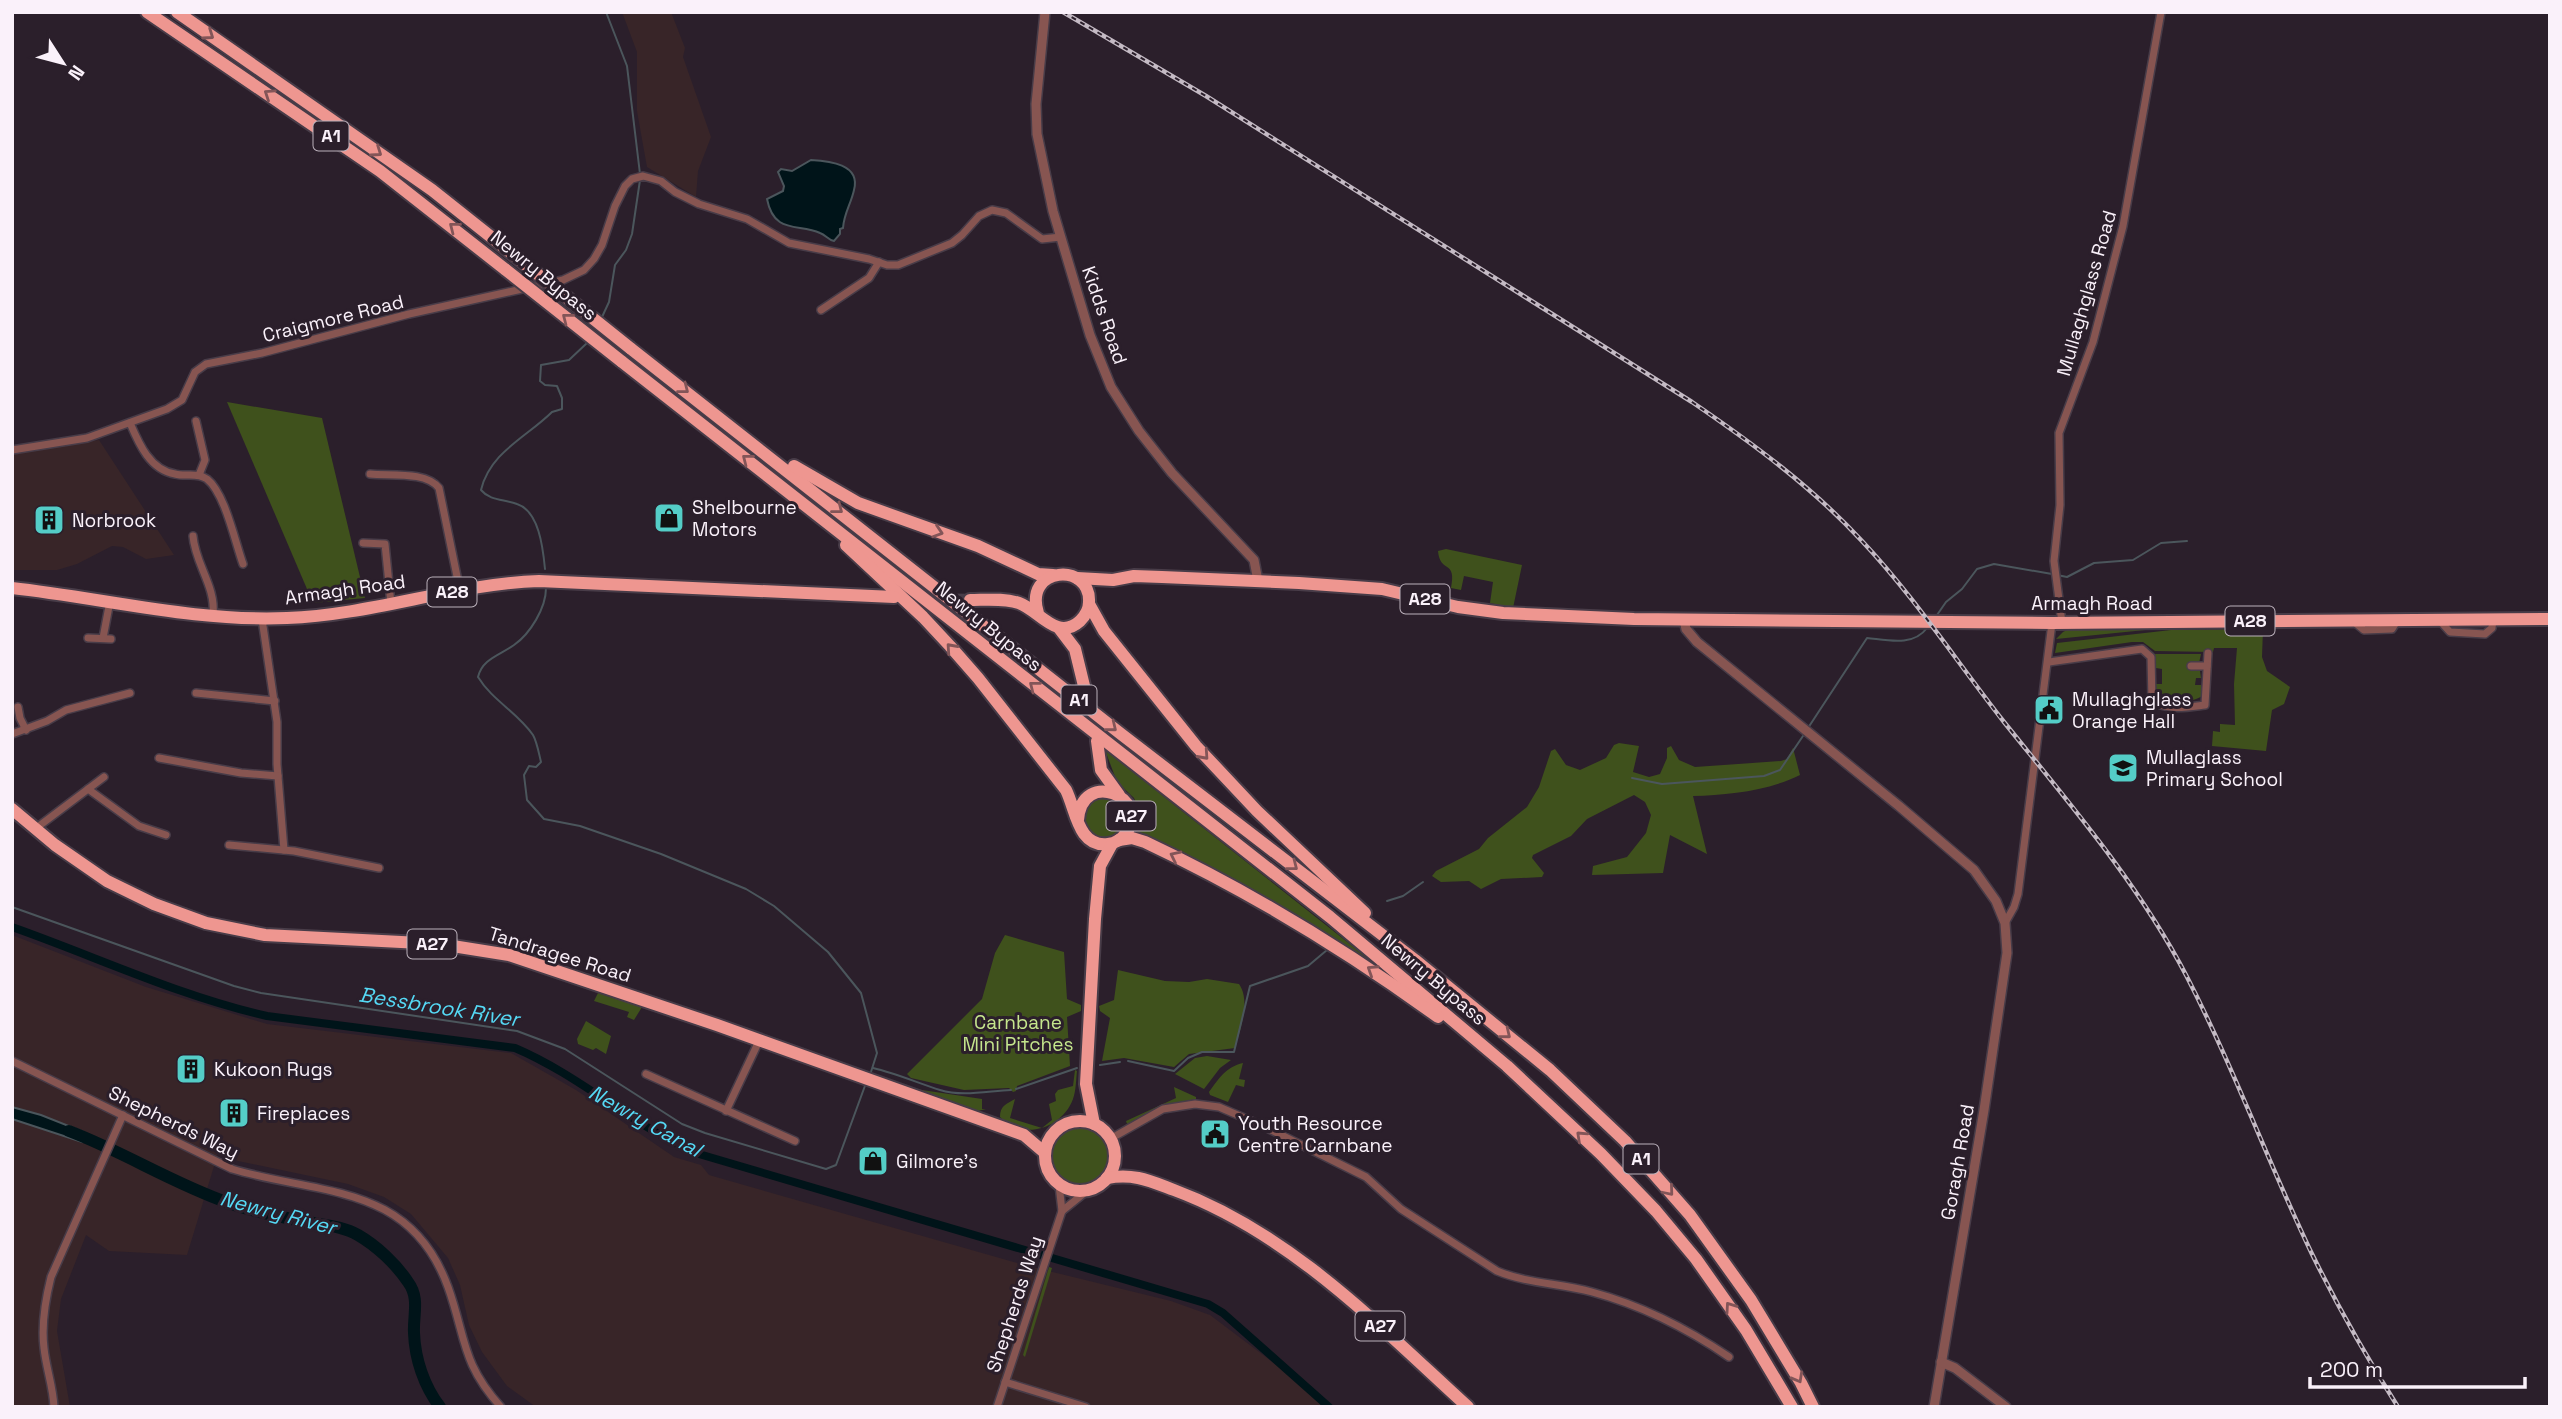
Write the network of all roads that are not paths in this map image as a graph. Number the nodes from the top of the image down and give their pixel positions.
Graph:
1 (147, 12) edge
2 (177, 12) edge
3 (1045, 12) edge
4 (2161, 12) edge
5 (1061, 237) junction
6 (879, 262) junction
7 (821, 310) dead end
8 (196, 421) dead end
9 (130, 424) junction
10 (746, 437) junction
11 (12, 450) edge
12 (370, 474) dead end
13 (199, 475) junction
14 (801, 501) junction
15 (193, 536) dead end
16 (363, 543) dead end
17 (243, 564) dead end
18 (1054, 575) junction
19 (1077, 578) junction
20 (1113, 580) junction
21 (1258, 581) junction
22 (1039, 587) junction
23 (12, 588) edge
24 (460, 591) junction
25 (894, 597) dead end
26 (110, 600) junction
27 (970, 600) tunnel mouth
28 (1089, 600) junction
29 (1016, 601) junction
30 (391, 604) junction
31 (1038, 613) junction
32 (213, 615) junction
33 (262, 619) junction
34 (1082, 619) junction
35 (1684, 619) junction
36 (2550, 619) edge
37 (2057, 623) junction
38 (1059, 628) junction
39 (88, 638) dead end
40 (1075, 649) junction
41 (2208, 653) dead end
42 (2049, 662) junction
43 (2191, 666) dead end
44 (2207, 666) junction
45 (1085, 690) tunnel mouth
46 (130, 693) dead end
47 (196, 693) dead end
48 (275, 701) junction
49 (19, 707) dead end
50 (26, 730) junction
51 (12, 734) edge
52 (1097, 741) tunnel mouth
53 (159, 758) dead end
54 (1101, 770) junction
55 (278, 776) junction
56 (104, 777) dead end
57 (88, 789) junction
58 (1119, 795) junction
59 (1087, 797) junction
60 (12, 808) edge
61 (1077, 820) junction
62 (35, 829) junction
63 (166, 835) dead end
64 (1089, 840) junction
65 (1116, 842) junction
66 (229, 845) dead end
67 (284, 850) junction
68 (1100, 866) junction
69 (379, 868) dead end
70 (2005, 923) junction
71 (1415, 960) junction
72 (759, 1041) junction
73 (12, 1061) edge
74 (1507, 1066) junction
75 (646, 1074) dead end
76 (1086, 1084) junction
77 (726, 1111) junction
78 (123, 1115) junction
79 (1065, 1124) junction
80 (1094, 1124) junction
81 (1024, 1135) junction
82 (1051, 1136) junction
83 (795, 1141) dead end
84 (1112, 1144) junction
85 (1045, 1153) junction
86 (1134, 1176) junction
87 (1107, 1178) junction
88 (1059, 1185) junction
89 (1088, 1190) junction
90 (1062, 1211) junction
91 (1725, 1340) dead end
92 (1719, 1350) junction
93 (1729, 1357) dead end
94 (1941, 1362) junction
95 (1005, 1382) junction
96 (54, 1407) edge
97 (501, 1407) edge
98 (997, 1407) edge
99 (1086, 1407) edge
100 (1468, 1407) edge
101 (1792, 1407) edge
102 (1813, 1407) edge
103 (1934, 1407) edge
104 (2006, 1407) edge

14 -> 1 highway, Newry Bypass / A1, bridge
2 -> 10 highway, Newry Bypass / A1, bridge
3 - 5 street, Kidds Road
4 - 37 street, Mullaghglass Road
5 - 6 street, Craigmore Road
5 - 21 street, Kidds Road
6 - 7 street
6 - 9 street, Craigmore Road
8 - 13 street
9 - 11 street, Craigmore Road
9 - 13 street
10 -> 18 highway
10 -> 71 highway, Newry Bypass / A1
12 - 24 street
13 - 17 street
61 -> 14 highway
74 -> 14 highway, Newry Bypass / A1
15 - 32 street
16 - 30 street
18 - 19 highway, A28
18 - 22 highway
19 - 20 highway, A28
19 - 28 highway
20 - 21 highway, A28
20 - 28 highway, A28
21 - 35 highway, Armagh Road / A28
22 - 29 highway
22 - 31 highway
23 - 26 highway, Armagh Road / A28
24 - 25 highway, Armagh Road / A28
24 - 30 highway, Armagh Road / A28
26 - 32 highway, Armagh Road / A28
26 - 39 street
27 - 29 highway
28 - 34 highway, A28
28 -> 71 highway
29 - 31 highway
30 - 33 highway, Armagh Road / A28
31 - 38 highway
32 - 33 highway, Armagh Road / A28
33 - 48 street
34 - 38 highway
34 - 40 highway
35 - 37 highway, Armagh Road / A28
35 - 70 street, Goragh Road
36 - 37 highway, Armagh Road / A28
37 - 42 street, Goragh Road
38 - 40 highway
40 - 45 highway
41 - 44 street
42 - 44 street
42 - 70 street, Goragh Road
43 - 44 street
46 - 50 street
47 - 48 street
48 - 55 street
49 - 50 street
50 - 51 street
52 - 54 highway, A27
53 - 55 street
54 - 58 highway, A27
54 - 59 highway, A27
55 - 67 street
56 - 57 street
57 - 62 street
57 - 63 street
58 - 59 highway, A27
58 - 65 highway, A27
59 - 61 highway, A27
60 - 62 highway, Tandragee Road / A27
61 - 64 highway, A27
62 - 72 highway, Tandragee Road / A27
64 - 65 highway, A27
64 - 68 highway, A27
65 - 68 highway, A27
74 -> 65 highway
66 - 67 street
67 - 69 street
68 - 76 highway, A27
70 - 94 street, Goragh Road
71 -> 102 highway, Newry Bypass / A1
72 - 77 street
72 - 81 highway, Tandragee Road / A27
73 - 78 street, Shepherds Way
101 -> 74 highway, Newry Bypass / A1
75 - 77 street
76 - 79 highway, A27
76 - 80 highway, A27
77 - 83 street
78 - 96 street
78 - 97 street, Shepherds Way
79 - 80 highway
79 - 82 highway, A27
80 - 84 highway
81 - 82 highway, Tandragee Road / A27
81 - 85 highway, Tandragee Road / A27
82 - 85 highway, A27
84 - 86 highway
84 - 87 highway
84 - 92 street
85 - 88 highway, A27
86 - 87 highway, A27
86 - 100 highway, A27
87 - 89 highway, A27
88 - 89 highway
88 - 90 street, Shepherds Way
89 - 90 street
90 - 95 street, Shepherds Way
91 - 92 street
92 - 93 street
94 - 103 street, Goragh Road
94 - 104 street
95 - 98 street, Shepherds Way
95 - 99 street

